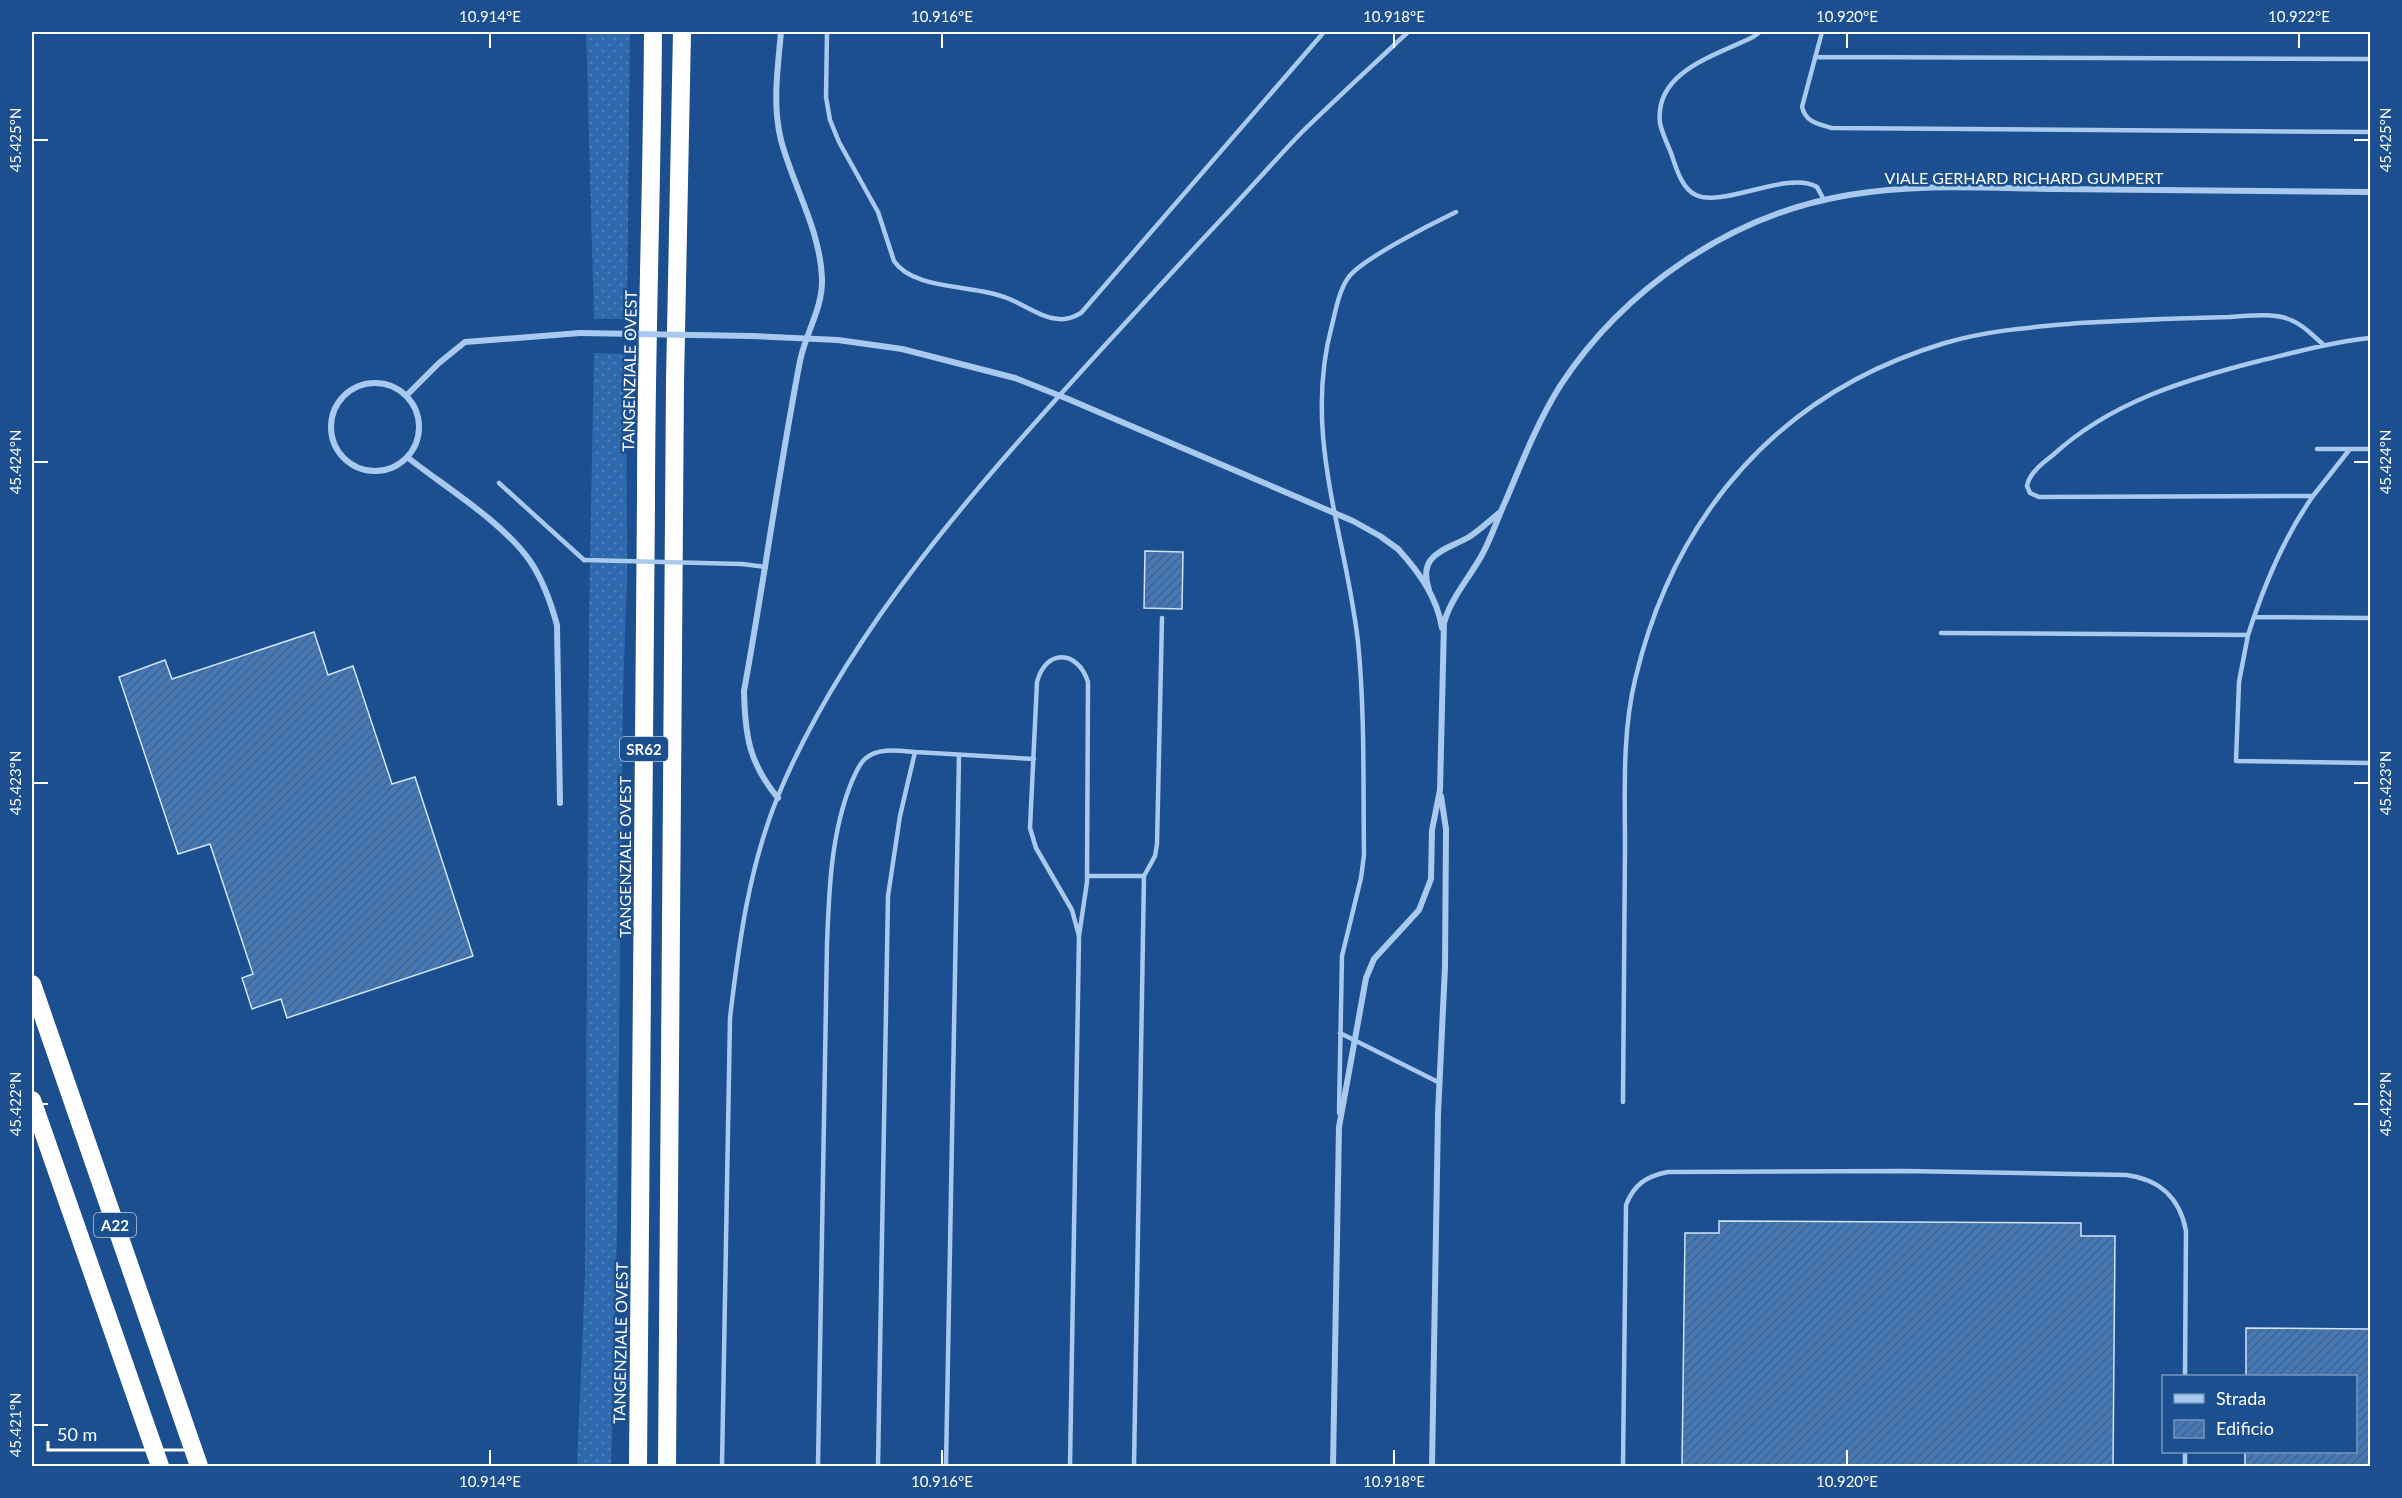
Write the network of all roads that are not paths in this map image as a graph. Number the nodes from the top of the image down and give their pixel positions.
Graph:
1 (653, 32) edge
2 (682, 32) edge
3 (781, 32) edge
4 (827, 32) edge
5 (1324, 32) edge
6 (1408, 32) edge
7 (1760, 32) edge
8 (1822, 32) edge
9 (1815, 57) junction
10 (2370, 59) edge
11 (2370, 132) edge
12 (2370, 192) edge
13 (1824, 200) junction
14 (1456, 212) dead end
15 (2370, 338) edge
16 (807, 340) junction
17 (2324, 345) junction
18 (406, 396) junction
19 (2317, 449) dead end
20 (2350, 449) junction
21 (2370, 450) edge
22 (407, 457) junction
23 (499, 483) dead end
24 (2313, 496) junction
25 (1500, 512) junction
26 (766, 567) junction
27 (1429, 590) junction
28 (2254, 617) junction
29 (1162, 618) dead end
30 (2370, 618) edge
31 (1941, 633) dead end
32 (2248, 635) junction
33 (1443, 638) junction
34 (915, 752) junction
35 (959, 755) junction
36 (1034, 759) junction
37 (2370, 763) edge
38 (1440, 790) junction
39 (778, 798) junction
40 (560, 803) dead end
41 (1087, 876) junction
42 (1144, 876) junction
43 (1079, 936) junction
44 (32, 984) edge
45 (1340, 1033) junction
46 (1354, 1040) junction
47 (1440, 1083) junction
48 (32, 1100) edge
49 (1623, 1102) dead end
50 (1339, 1127) junction
51 (2185, 1375) edge
52 (160, 1467) edge
53 (199, 1467) edge
54 (638, 1467) edge
55 (667, 1467) edge
56 (722, 1467) edge
57 (818, 1467) edge
58 (878, 1467) edge
59 (946, 1467) edge
60 (1070, 1467) edge
61 (1134, 1467) edge
62 (1333, 1467) edge
63 (1432, 1467) edge
64 (1623, 1467) edge

1 - 54 highway, TANGENZIALE OVEST / SR62
2 - 55 highway, SR62
3 - 16 street
4 - 5 lane
6 - 39 lane
7 - 13 lane
8 - 9 lane
9 - 10 lane
9 - 11 lane
12 - 13 street, VIALE GERHARD RICHARD GUMPERT
13 - 25 street, VIALE GERHARD RICHARD GUMPERT
14 - 45 lane
15 - 17 lane
16 - 18 street, bridge
16 - 26 street
16 - 27 street, bridge
17 - 24 lane
17 - 49 lane
18 - 22 street
18 - 22 street
19 - 20 lane
20 - 21 lane
20 - 24 lane
22 - 40 street
23 - 26 lane, bridge
24 - 28 lane
25 - 27 street
25 - 33 street, VIALE GERHARD RICHARD GUMPERT
26 - 39 street
27 - 33 street
28 - 30 lane
28 - 32 lane
29 - 42 lane
31 - 32 lane
32 - 37 lane
33 - 38 street
34 - 35 lane
34 - 57 lane
34 - 58 lane
35 - 36 lane
35 - 59 lane
36 - 41 lane
36 - 43 lane
38 - 46 street
38 - 47 street
39 - 56 lane
41 - 42 lane
41 - 43 lane
42 - 61 lane
43 - 60 lane
44 - 53 highway, A22
45 - 46 lane
45 - 50 lane
46 - 47 lane
46 - 50 street
47 - 63 street
48 - 52 highway, A22
50 - 62 street
51 - 64 lane

